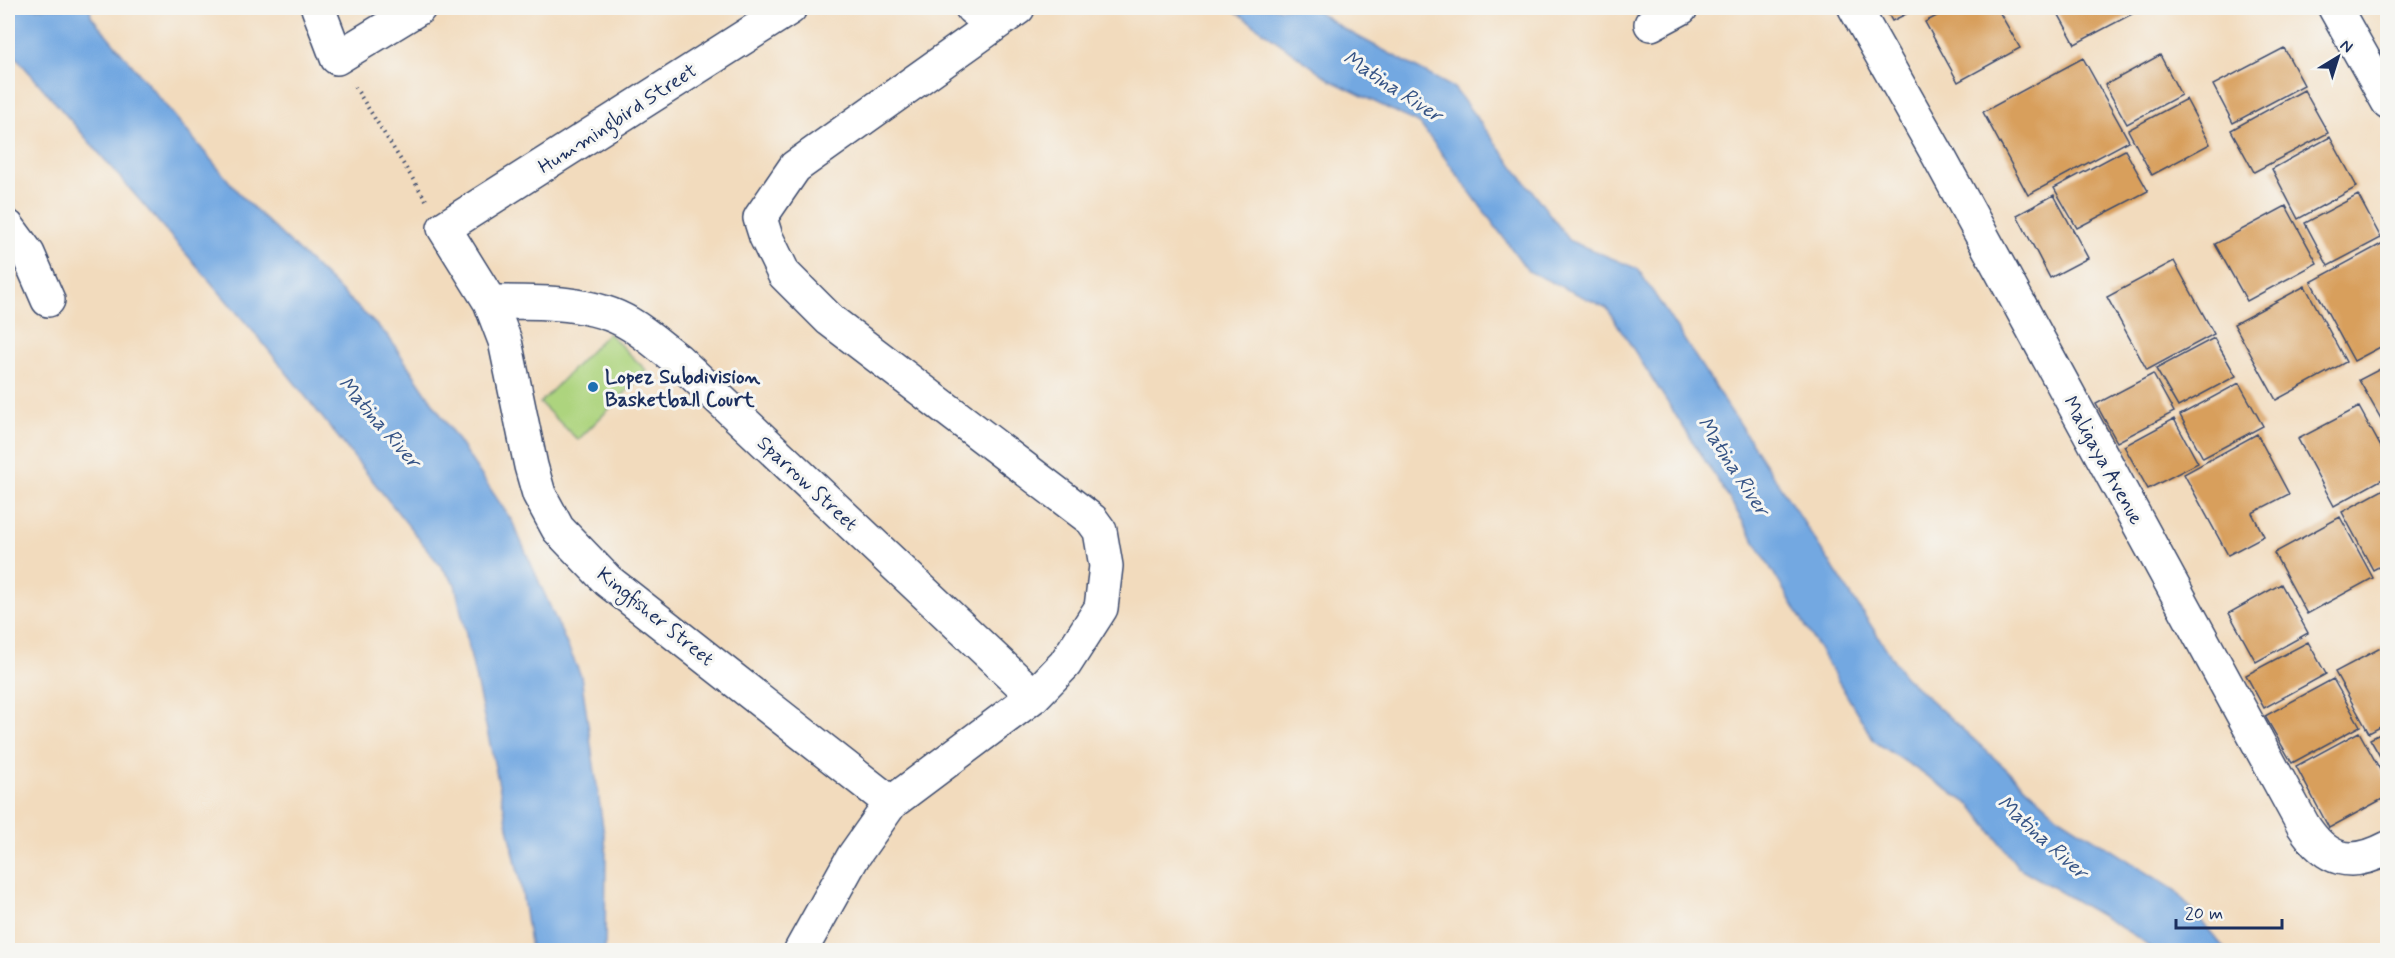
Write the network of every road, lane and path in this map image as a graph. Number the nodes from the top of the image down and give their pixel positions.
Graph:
1 (318, 8) edge
2 (419, 8) edge
3 (790, 8) edge
4 (1681, 8) edge
5 (1855, 8) edge
6 (2335, 8) edge
7 (995, 14) edge
8 (1652, 24) dead end
9 (337, 58) junction
10 (2388, 102) edge
11 (8, 227) edge
12 (444, 228) junction
13 (48, 300) dead end
14 (490, 302) junction
15 (1034, 696) junction
16 (887, 808) junction
17 (2388, 848) edge
18 (801, 951) edge

1 - 9 street
2 - 9 street
3 - 12 street, Hummingbird Street
4 - 8 street
5 - 17 street, Maligaya Avenue
6 - 10 street
7 - 15 street
9 - 12 path
11 - 13 street
12 - 14 street, Kingfisher Street
14 - 15 street, Sparrow Street
14 - 16 street, Kingfisher Street
15 - 16 street
16 - 18 street

